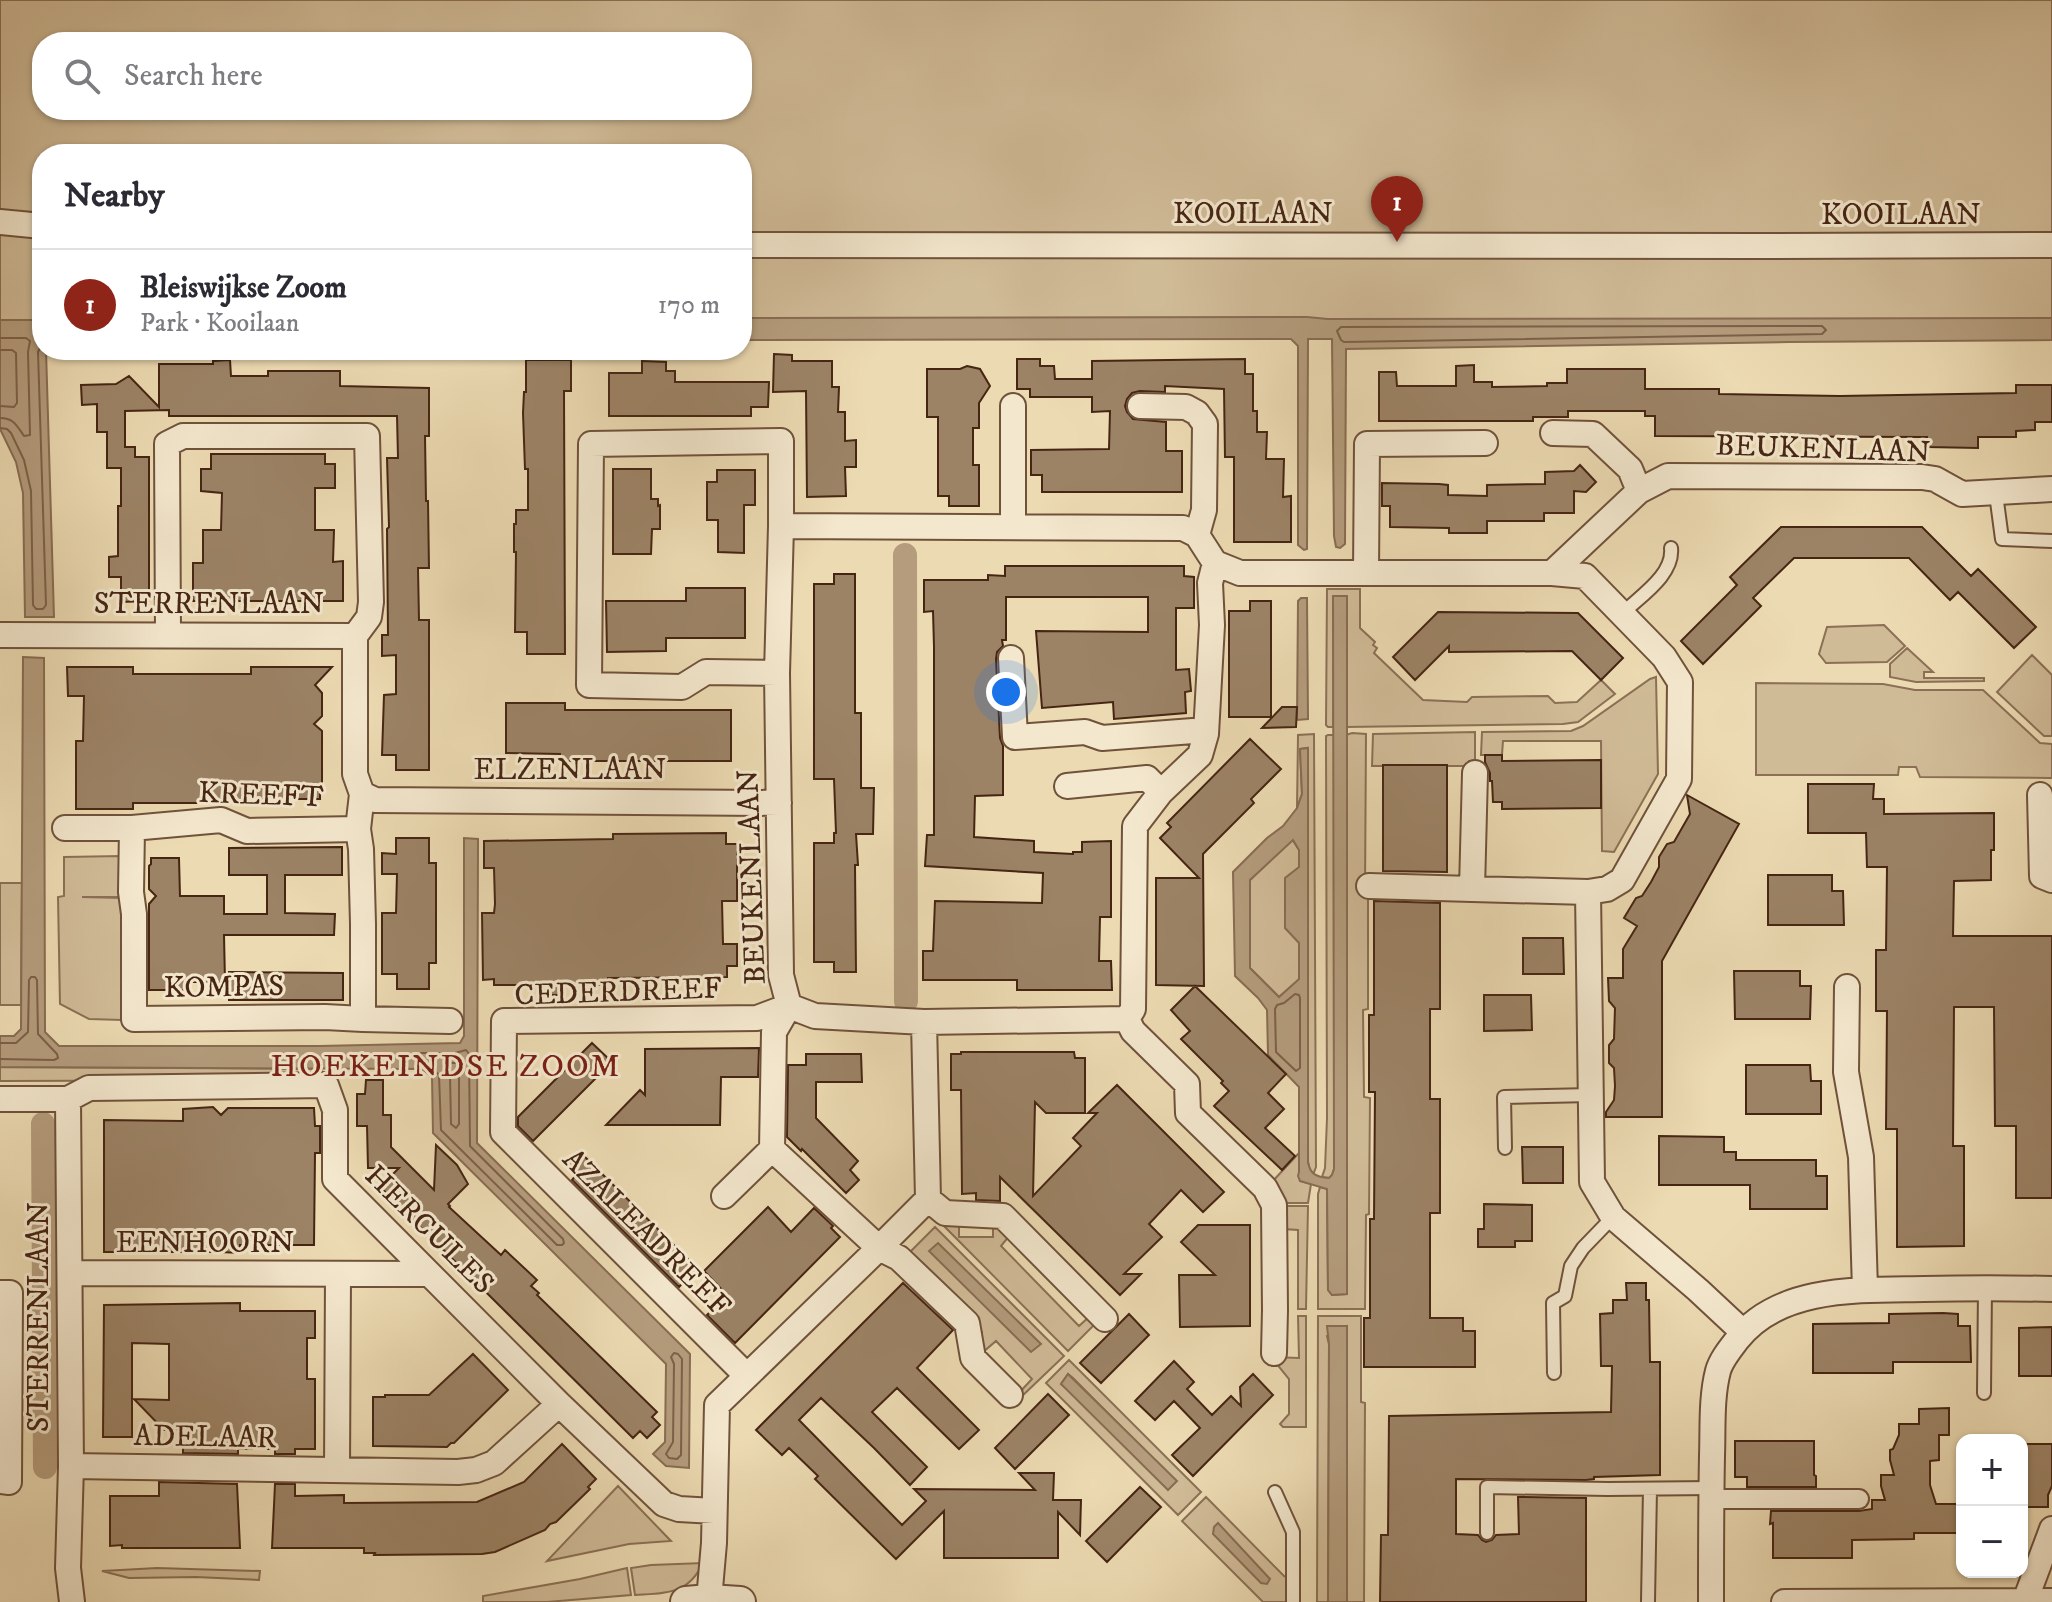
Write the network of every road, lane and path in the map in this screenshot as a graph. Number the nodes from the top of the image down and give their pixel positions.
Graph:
1 (0, 222) edge
2 (32, 225) edge
3 (752, 245) edge
4 (2052, 245) edge
5 (1013, 406) dead end
6 (1140, 406) dead end
7 (1553, 433) dead end
8 (1485, 443) dead end
9 (2052, 489) edge
10 (1639, 491) junction
11 (1996, 494) junction
12 (781, 526) junction
13 (1013, 527) junction
14 (1197, 535) junction
15 (2052, 541) edge
16 (1671, 548) dead end
17 (1215, 563) junction
18 (1366, 573) junction
19 (1552, 573) junction
20 (1622, 614) junction
21 (168, 634) junction
22 (0, 635) edge
23 (355, 636) junction
24 (1011, 658) dead end
25 (777, 673) junction
26 (1206, 734) junction
27 (1475, 773) dead end
28 (1067, 786) dead end
29 (1161, 792) junction
30 (362, 794) junction
31 (2040, 795) dead end
32 (779, 803) junction
33 (65, 828) dead end
34 (132, 828) junction
35 (358, 829) junction
36 (2052, 880) edge
37 (1369, 886) dead end
38 (1472, 889) junction
39 (1588, 892) junction
40 (1847, 987) dead end
41 (789, 1006) junction
42 (363, 1019) junction
43 (1127, 1019) junction
44 (450, 1021) dead end
45 (924, 1022) junction
46 (1591, 1095) junction
47 (0, 1099) edge
48 (68, 1099) junction
49 (503, 1132) joint
50 (1505, 1148) dead end
51 (772, 1149) junction
52 (724, 1196) dead end
53 (928, 1199) junction
54 (1613, 1217) junction
55 (879, 1248) junction
56 (71, 1273) junction
57 (429, 1274) junction
58 (338, 1275) junction
59 (1985, 1288) junction
60 (2052, 1289) edge
61 (1865, 1290) junction
62 (0, 1293) edge
63 (1105, 1319) dead end
64 (1743, 1332) junction
65 (1274, 1353) dead end
66 (1554, 1373) dead end
67 (747, 1376) junction
68 (1984, 1393) dead end
69 (1010, 1395) dead end
70 (559, 1404) junction
71 (71, 1466) junction
72 (337, 1470) junction
73 (0, 1481) edge
74 (1650, 1489) junction
75 (1275, 1492) dead end
76 (1712, 1493) junction
77 (1859, 1499) dead end
78 (714, 1511) junction
79 (2052, 1529) edge
80 (1487, 1533) dead end
81 (698, 1601) edge
82 (2025, 1601) edge
83 (2052, 1601) edge
84 (72, 1602) edge
85 (740, 1602) edge
86 (1293, 1602) edge
87 (1648, 1602) edge
88 (1711, 1602) edge
89 (1784, 1602) edge

1 - 2 street
3 - 4 street, KOOILAAN
5 - 13 street
6 - 14 street
7 - 10 street
8 - 18 street
9 - 11 street, BEUKENLAAN
10 - 11 street, BEUKENLAAN
10 - 19 street, BEUKENLAAN
11 - 15 lane
12 - 13 street
12 - 25 street, BEUKENLAAN
12 - 25 street, BEUKENLAAN
13 - 14 street
14 - 17 street
16 - 20 lane
17 - 18 street
17 - 26 street
18 - 19 street
19 - 20 street
20 - 39 street
21 - 22 street, STERRENLAAN
21 - 23 street, STERRENLAAN
21 - 23 street
23 - 30 street, STERRENLAAN
24 - 26 street
25 - 32 street, BEUKENLAAN
26 - 29 street
27 - 38 street
28 - 29 street
29 - 43 street
30 - 32 street, ELZENLAAN
30 - 35 street
31 - 36 street
32 - 41 street, BEUKENLAAN
33 - 34 street, KREEFT
34 - 35 street, KREEFT
34 - 42 street, KOMPAS
35 - 42 street
37 - 38 street
38 - 39 street
39 - 46 street
40 - 61 street
41 - 45 street, BEUKENLAAN
41 - 49 street, CEDERDREEF
41 - 51 street
42 - 44 street, KOMPAS
43 - 45 street, BEUKENLAAN
43 - 65 street
45 - 53 street
46 - 50 lane
46 - 54 street
47 - 48 street
48 - 56 street, STERRENLAAN
48 - 57 street, HERCULES
49 - 67 street, AZALEADREEF
51 - 52 street
51 - 55 street
53 - 55 street
53 - 63 street
54 - 64 street
54 - 66 lane
55 - 67 street
55 - 69 street
56 - 58 street, EENHOORN
56 - 71 street, STERRENLAAN
57 - 58 street, EENHOORN
57 - 70 street, HERCULES
58 - 72 street
59 - 60 street
59 - 61 street
59 - 68 lane
61 - 64 street
62 - 73 street
64 - 76 street
67 - 78 street
70 - 72 street, ADELAAR
70 - 78 street, HERCULES
71 - 72 street, ADELAAR
71 - 84 street, STERRENLAAN
74 - 76 lane
74 - 80 lane
74 - 87 lane
75 - 86 lane
76 - 77 street
76 - 88 street
78 - 81 street
79 - 82 street
81 - 85 street
82 - 83 street
82 - 89 street

